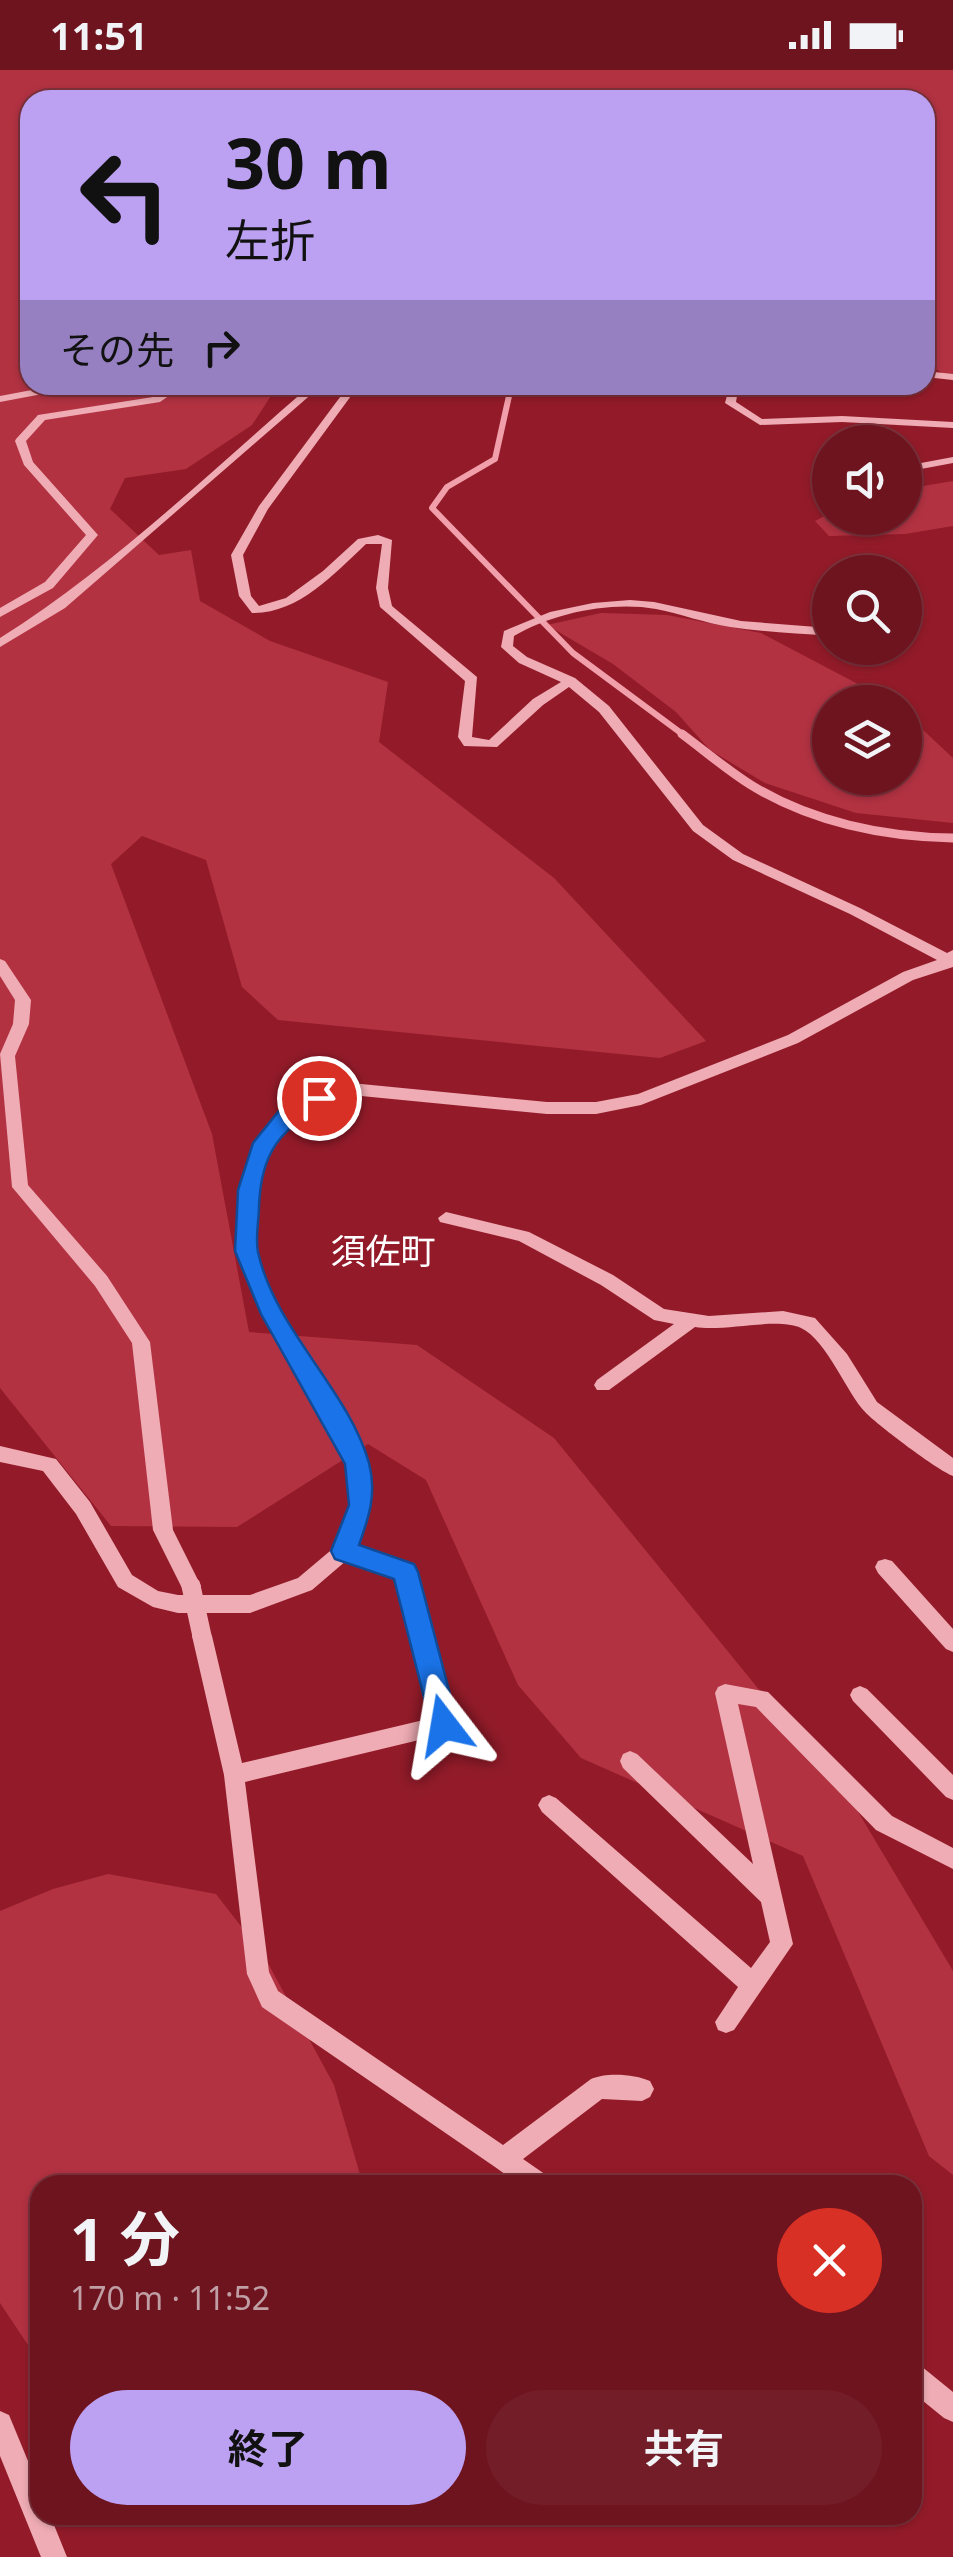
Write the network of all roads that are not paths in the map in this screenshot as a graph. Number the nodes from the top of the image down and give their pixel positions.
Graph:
1 (165, 395) edge
2 (306, 395) edge
3 (347, 395) edge
4 (732, 395) edge
5 (953, 425) edge
6 (953, 460) edge
7 (922, 466) edge
8 (0, 613) edge
9 (812, 631) edge
10 (0, 642) edge
11 (570, 681) junction
12 (952, 959) edge
13 (0, 964) edge
14 (446, 1218) dead end
15 (692, 1320) junction
16 (603, 1385) dead end
17 (0, 1454) edge
18 (953, 1468) edge
19 (344, 1551) junction
20 (886, 1567) dead end
21 (953, 1643) edge
22 (860, 1695) dead end
23 (630, 1762) dead end
24 (234, 1775) junction
25 (953, 1790) edge
26 (549, 1805) dead end
27 (953, 1859) edge
28 (771, 1896) junction
29 (753, 1985) junction
30 (726, 2022) dead end
31 (642, 2089) dead end
32 (503, 2159) junction
33 (526, 2175) edge
34 (922, 2384) edge
35 (953, 2410) edge
36 (0, 2424) edge
37 (30, 2498) edge
38 (41, 2525) edge
39 (54, 2557) edge

1 - 8 street
2 - 10 street
3 - 11 street
4 - 5 street
6 - 7 street
9 - 11 street
11 - 12 street
12 - 19 street
13 - 24 street, bridge
14 - 15 street
15 - 16 street
15 - 18 street
17 - 19 street
19 - 24 street
20 - 21 street
22 - 25 street
23 - 28 street
24 - 32 street
26 - 29 street
27 - 28 street
28 - 29 street
29 - 30 street
31 - 32 street
32 - 33 street
34 - 35 street
36 - 37 street
38 - 39 street

